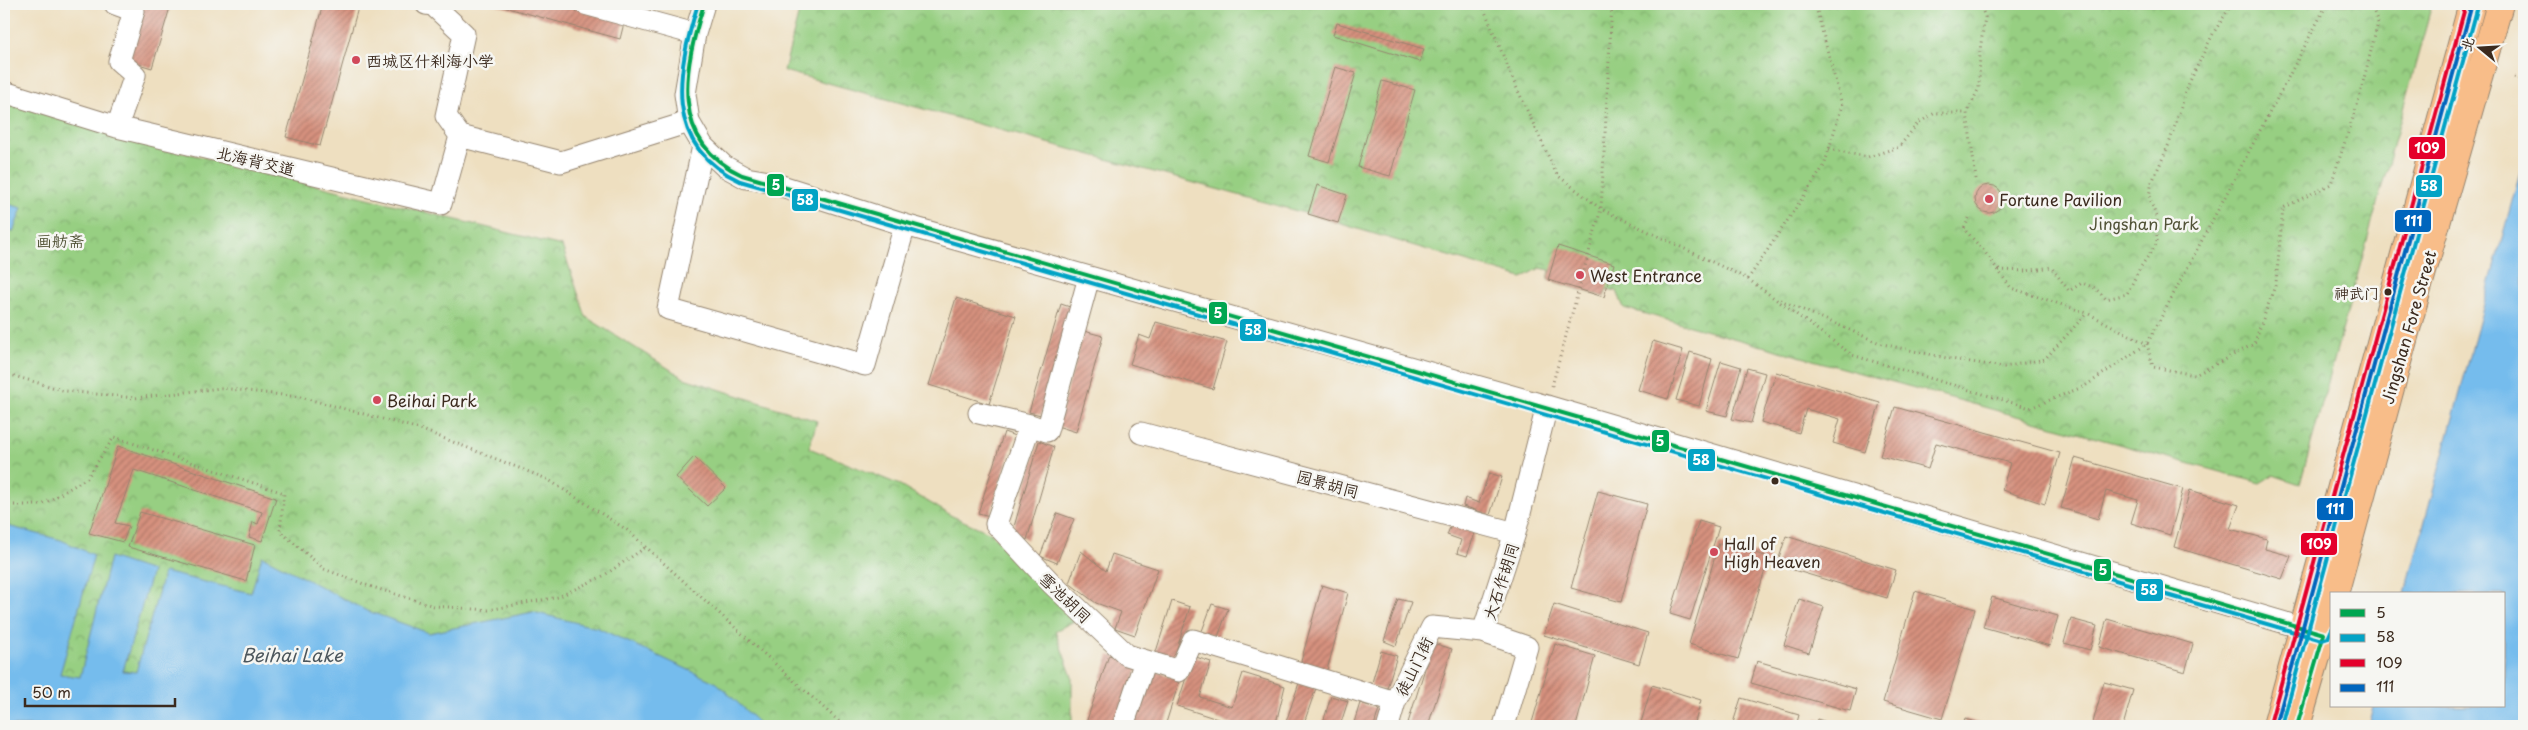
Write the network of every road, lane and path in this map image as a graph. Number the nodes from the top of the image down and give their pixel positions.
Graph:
1 (115, 4) edge
2 (426, 4) edge
3 (585, 4) edge
4 (704, 4) edge
5 (1482, 4) edge
6 (1612, 4) edge
7 (1815, 4) edge
8 (1980, 4) edge
9 (2232, 4) edge
10 (2245, 4) edge
11 (2251, 4) edge
12 (2327, 4) edge
13 (2371, 4) edge
14 (2472, 4) edge
15 (2500, 4) edge
16 (695, 34) junction
17 (2514, 77) dead end
18 (2524, 80) edge
19 (4, 92) edge
20 (1968, 113) junction
21 (689, 122) junction
22 (117, 127) junction
23 (460, 136) junction
24 (703, 146) junction
25 (1829, 149) junction
26 (1976, 179) dead end
27 (1601, 209) junction
28 (1969, 218) dead end
29 (905, 224) junction
30 (1998, 270) junction
31 (1089, 276) junction
32 (1748, 278) junction
33 (1776, 299) junction
34 (2088, 313) junction
35 (2147, 344) junction
36 (4, 373) edge
37 (1547, 406) junction
38 (980, 413) dead end
39 (1030, 425) junction
40 (1141, 432) dead end
41 (4, 505) edge
42 (1515, 533) junction
43 (646, 548) junction
44 (2336, 592) edge
45 (2330, 608) edge
46 (2314, 631) junction
47 (1483, 632) junction
48 (1145, 661) junction
49 (1395, 702) junction
50 (844, 726) edge
51 (1123, 726) edge
52 (1388, 726) edge
53 (1504, 726) edge
54 (2276, 726) edge
55 (2297, 726) edge

1 - 22 street
2 - 23 street
3 - 16 street
4 - 16 street
5 - 27 path
6 - 27 path
7 - 25 path
8 - 20 path
9 - 30 path
10 - 11 path
12 - 35 path
13 - 35 path
14 - 46 main road
15 - 44 main road, Jingshan Fore Street
16 - 21 street
17 - 18 path
19 - 22 street, 北海背交道
20 - 25 path
20 - 26 path
21 - 23 street
21 - 24 street
22 - 23 street, 北海背交道
24 - 29 street
24 - 29 street
25 - 32 path
27 - 32 path
27 - 37 path
28 - 30 path
29 - 31 street
30 - 34 path
31 - 37 street
31 - 39 street
32 - 33 path
33 - 34 path
33 - 35 path
34 - 35 path
36 - 43 path
37 - 42 street, 大石作胡同
37 - 46 street
38 - 39 street
39 - 48 street, 雪池胡同
40 - 42 street, 园景胡同
41 - 43 path
42 - 47 street, 大石作胡同
43 - 50 path
45 - 46 main road
46 - 54 main road
46 - 55 main road
47 - 49 street, 徒山门街
47 - 53 street, 大石作胡同
48 - 49 street, 雪池胡同
48 - 51 street
49 - 52 street, 徒山门街

